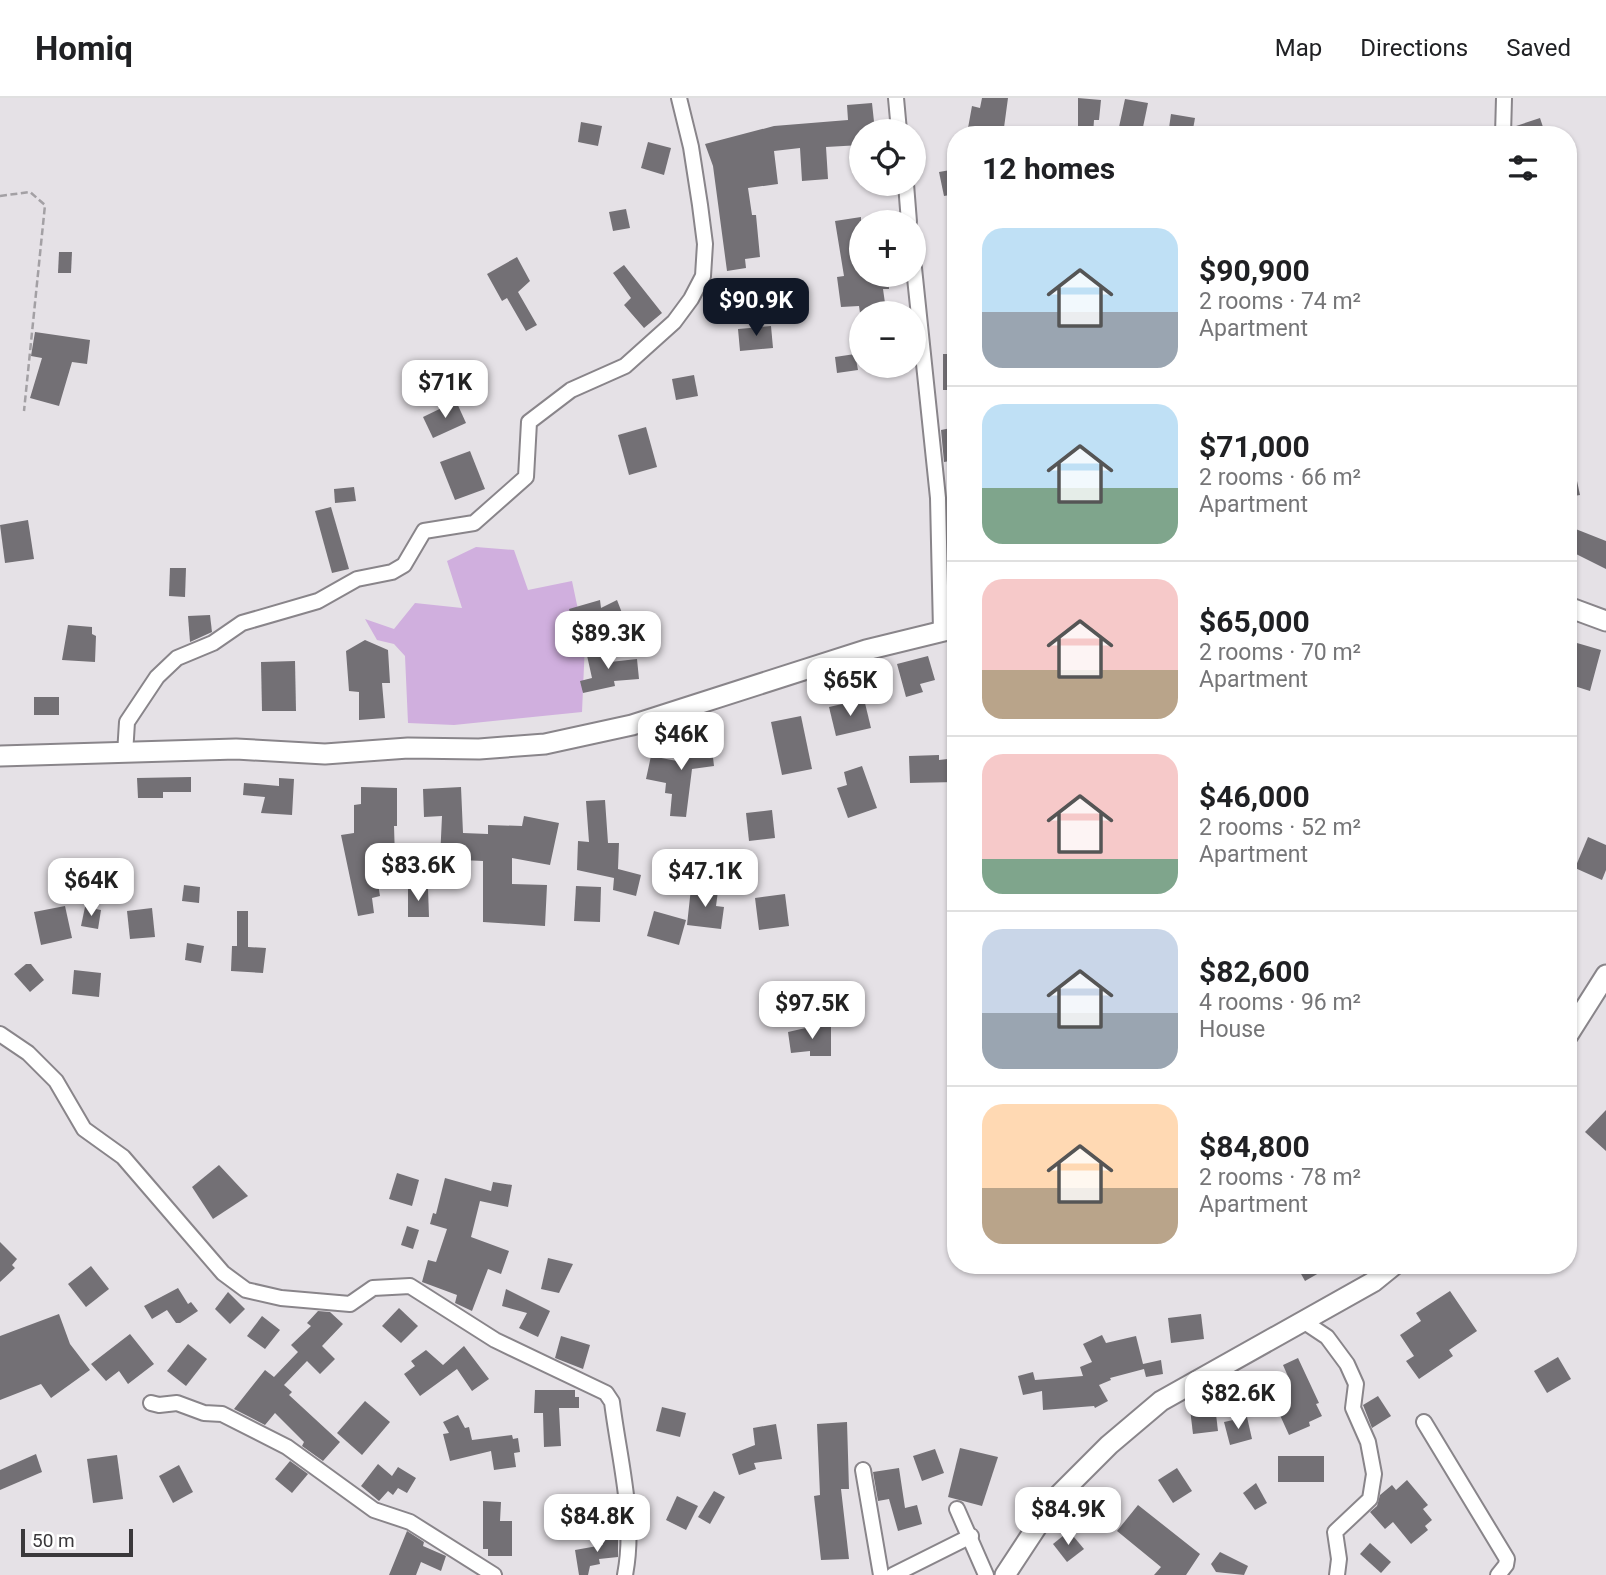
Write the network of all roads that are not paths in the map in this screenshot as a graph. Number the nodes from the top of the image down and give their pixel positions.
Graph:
1 (679, 98) edge
2 (896, 98) edge
3 (1504, 98) edge
4 (898, 119) edge
5 (1503, 126) edge
6 (916, 287) edge
7 (1577, 610) edge
8 (947, 616) edge
9 (1606, 621) edge
10 (947, 629) edge
11 (125, 754) junction
12 (0, 756) edge
13 (1606, 975) edge
14 (1577, 1021) edge
15 (0, 1034) edge
16 (1383, 1274) edge
17 (1303, 1321) junction
18 (152, 1402) dead end
19 (1424, 1422) dead end
20 (863, 1470) dead end
21 (957, 1509) dead end
22 (971, 1536) junction
23 (494, 1575) edge
24 (625, 1575) edge
25 (881, 1575) edge
26 (893, 1575) edge
27 (986, 1575) edge
28 (1005, 1575) edge
29 (1336, 1575) edge
30 (1498, 1575) edge

1 - 11 street
2 - 4 street
3 - 5 street
6 - 8 street
7 - 9 main road
10 - 11 main road
11 - 12 main road
13 - 14 main road
15 - 24 street
16 - 17 main road
17 - 28 main road
17 - 29 street
18 - 23 street
19 - 30 street
20 - 25 street
21 - 22 street
22 - 26 street
22 - 27 street

